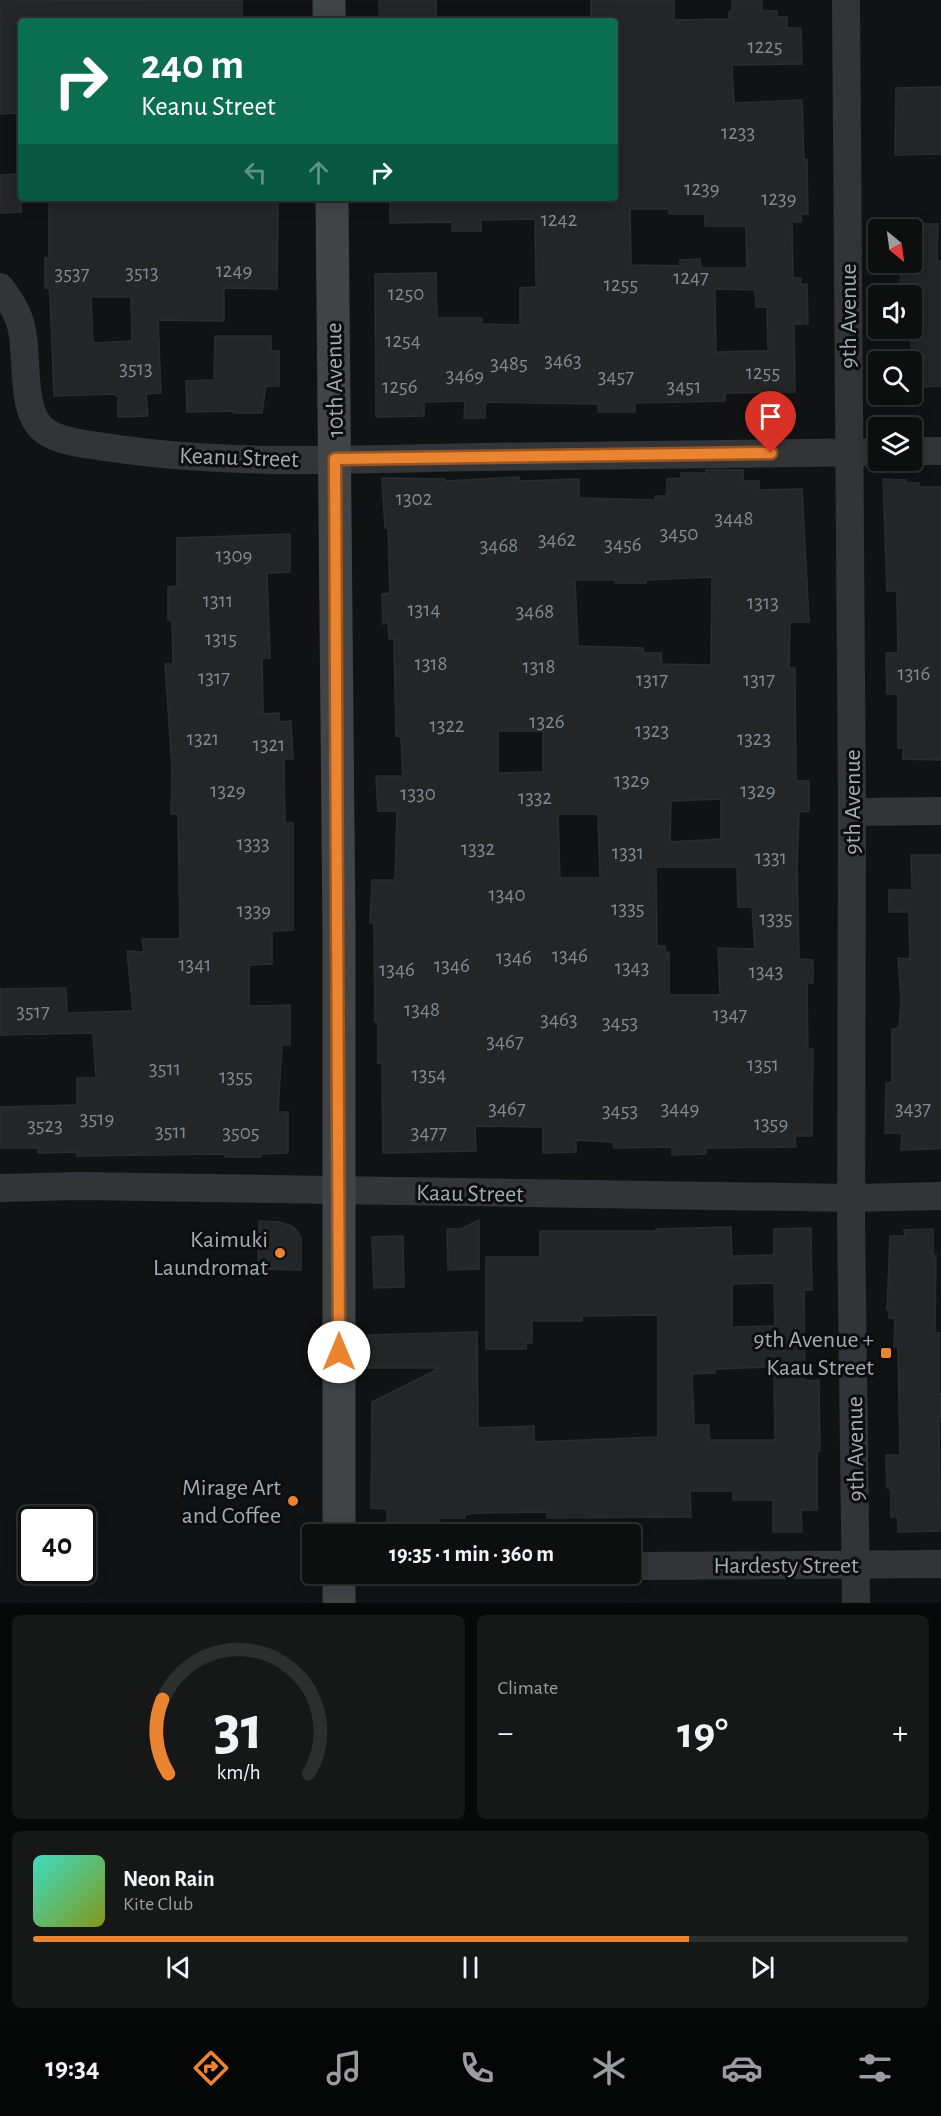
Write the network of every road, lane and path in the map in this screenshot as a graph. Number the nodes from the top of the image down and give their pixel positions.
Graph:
1 (329, 0) edge
2 (846, 0) edge
3 (330, 18) edge
4 (332, 201) edge
5 (0, 287) edge
6 (922, 451) edge
7 (941, 451) edge
8 (849, 452) junction
9 (868, 452) edge
10 (335, 459) junction
11 (941, 811) edge
12 (852, 812) junction
13 (0, 1188) edge
14 (339, 1192) junction
15 (941, 1196) edge
16 (852, 1198) junction
17 (339, 1524) edge
18 (856, 1564) junction
19 (941, 1564) edge
20 (641, 1566) edge
21 (339, 1584) edge
22 (339, 1603) edge
23 (856, 1603) edge

1 - 3 street
2 - 8 street, 9th Avenue
4 - 10 street, 10th Avenue
5 - 10 street, Keanu Street
6 - 7 street
8 - 9 street, Keanu Street
8 - 10 street, Keanu Street
8 - 12 street, 9th Avenue
10 - 14 street, 10th Avenue
11 - 12 street
12 - 16 street, 9th Avenue
13 - 14 street, Kaau Street
14 - 16 street, Kaau Street
14 - 17 street, 10th Avenue
15 - 16 street, Kaau Street
16 - 18 street, 9th Avenue
18 - 19 street, Hardesty Street
18 - 20 street, Hardesty Street
18 - 23 street, 9th Avenue
21 - 22 street

